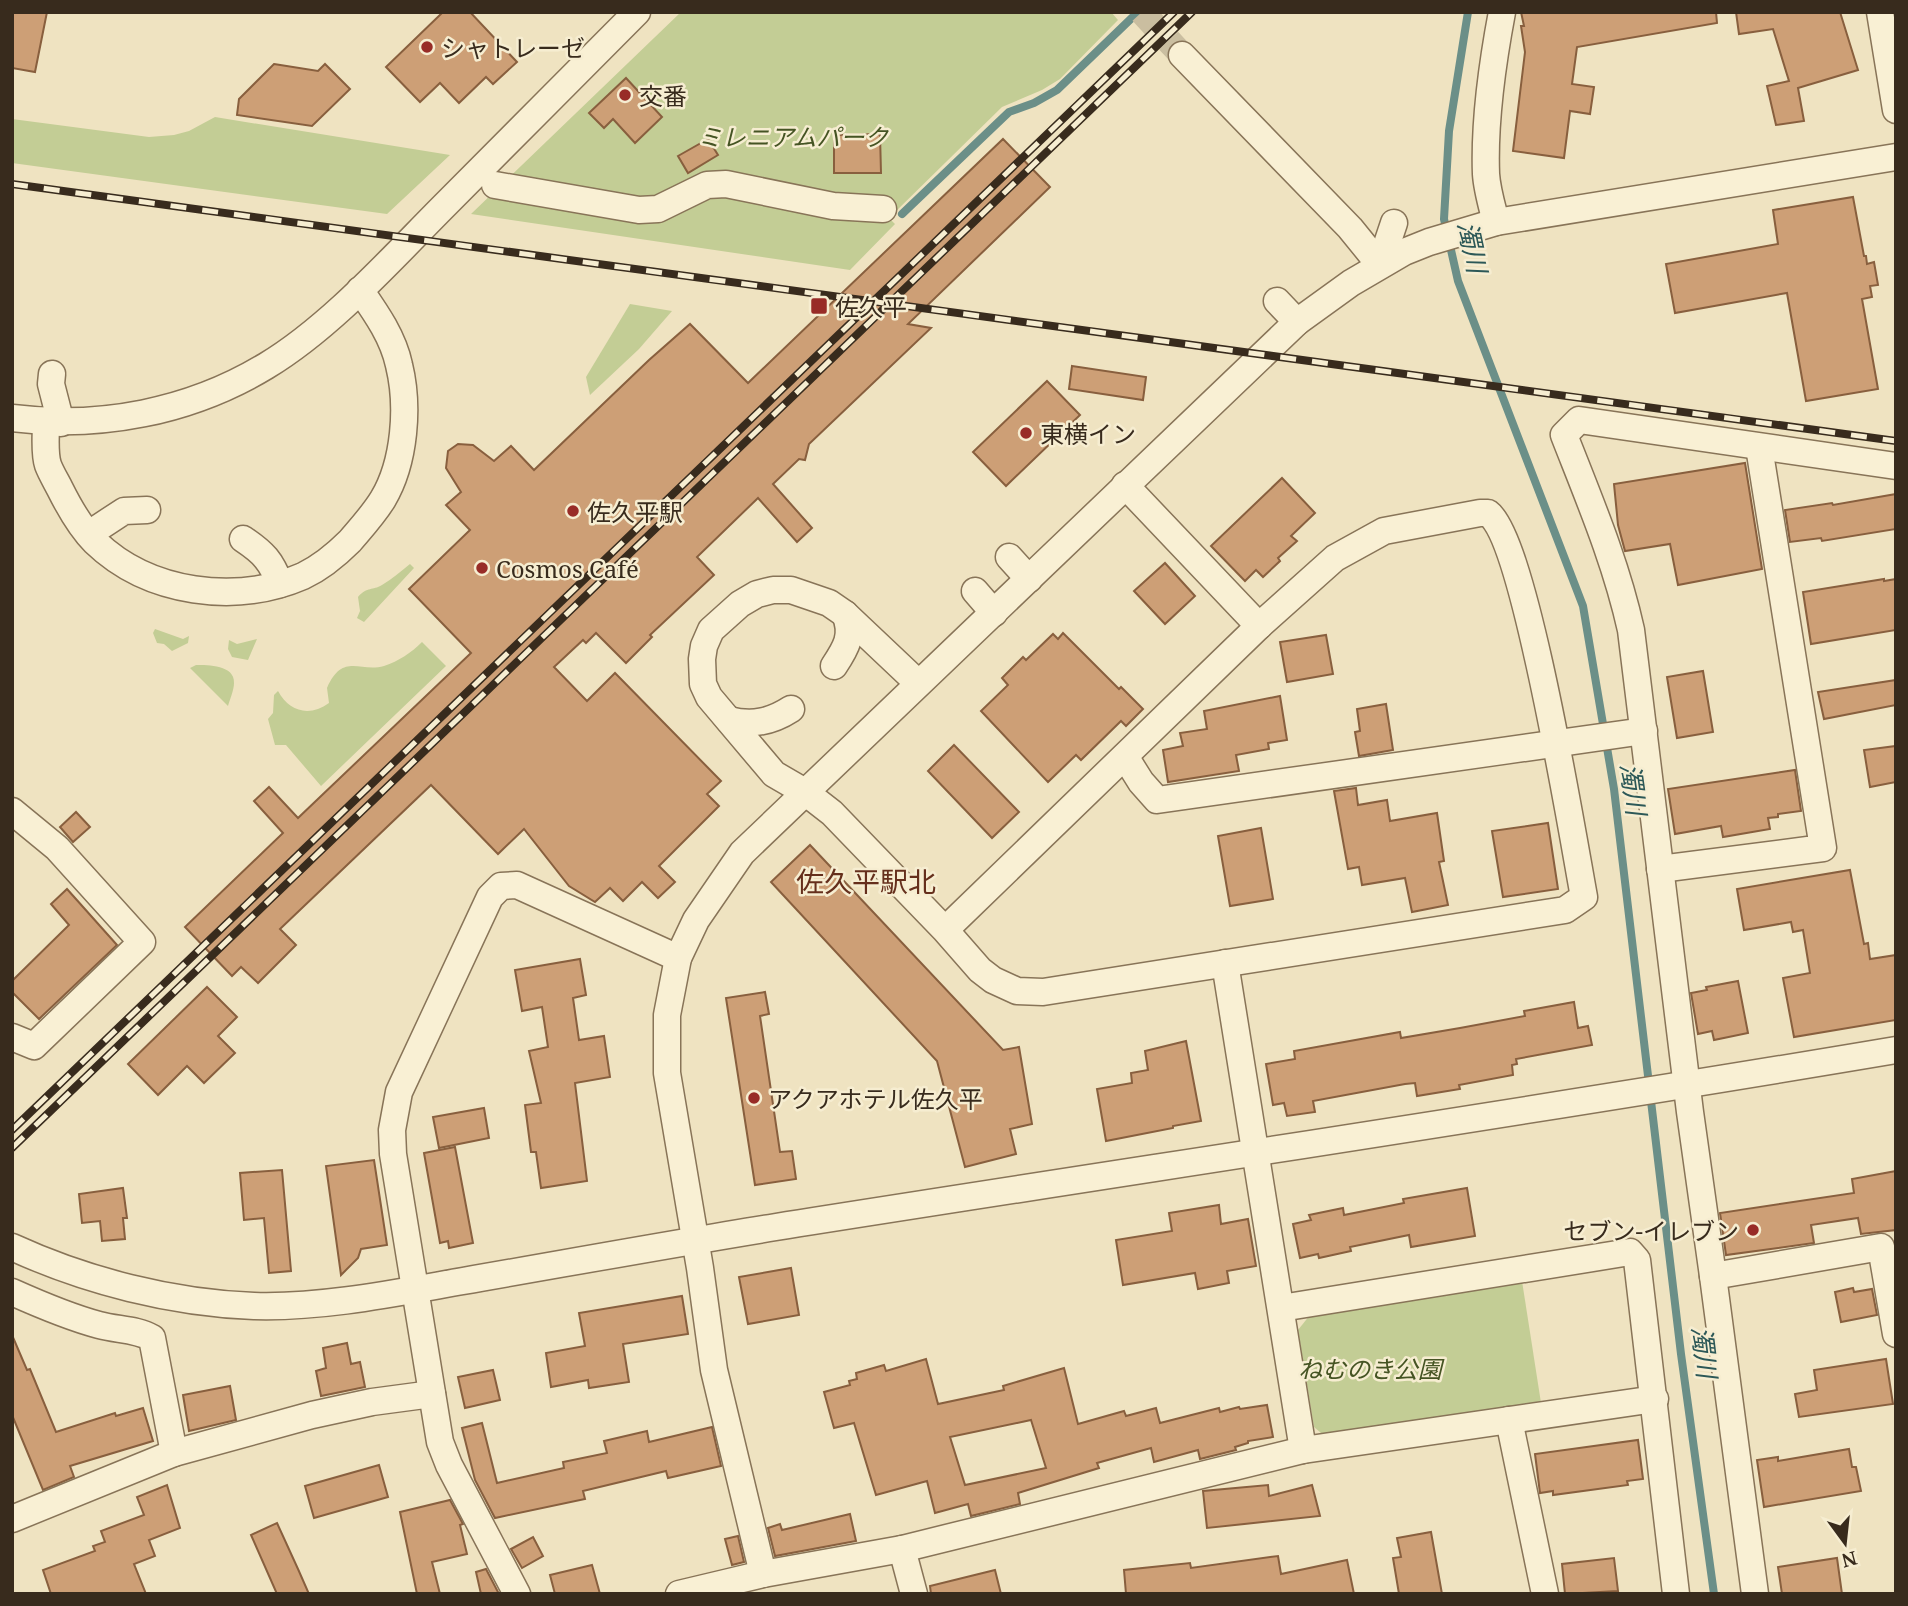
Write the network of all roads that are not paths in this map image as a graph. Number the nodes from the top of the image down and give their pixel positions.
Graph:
1 (637, 12) edge
2 (1502, 12) edge
3 (1880, 12) edge
4 (1182, 55) tunnel mouth
5 (1896, 110) edge
6 (1896, 157) edge
7 (495, 185) dead end
8 (883, 209) dead end
9 (1394, 223) dead end
10 (1485, 225) junction
11 (1380, 265) junction
12 (360, 290) junction
13 (1283, 296) dead end
14 (1303, 317) junction
15 (52, 374) dead end
16 (12, 418) edge
17 (53, 423) junction
18 (1759, 447) junction
19 (1896, 466) edge
20 (1125, 485) junction
21 (147, 510) dead end
22 (89, 534) junction
23 (243, 539) dead end
24 (1009, 557) dead end
25 (1029, 579) junction
26 (280, 584) junction
27 (975, 591) dead end
28 (994, 612) junction
29 (845, 614) junction
30 (1259, 626) junction
31 (834, 666) dead end
32 (918, 682) junction
33 (791, 709) dead end
34 (729, 720) junction
35 (1638, 732) junction
36 (1555, 743) junction
37 (1126, 758) junction
38 (805, 792) junction
39 (12, 811) edge
40 (1660, 869) junction
41 (946, 930) junction
42 (678, 958) junction
43 (1225, 963) junction
44 (12, 1037) edge
45 (1896, 1050) edge
46 (1680, 1086) junction
47 (1254, 1151) junction
48 (695, 1241) junction
49 (12, 1247) edge
50 (1713, 1276) junction
51 (415, 1289) junction
52 (12, 1292) edge
53 (1281, 1308) junction
54 (1896, 1334) edge
55 (432, 1394) junction
56 (1655, 1399) junction
57 (1509, 1420) junction
58 (1303, 1450) junction
59 (174, 1453) junction
60 (12, 1519) edge
61 (902, 1549) junction
62 (763, 1574) junction
63 (517, 1594) edge
64 (679, 1594) edge
65 (914, 1594) edge
66 (1545, 1594) edge
67 (1676, 1594) edge
68 (1755, 1594) edge

1 - 12 street
2 - 10 street
3 - 5 street
4 - 11 street
6 - 10 street
7 - 8 street
9 - 11 street
10 - 11 street
11 - 14 street
12 - 17 street
12 - 26 street
13 - 14 street
14 - 20 street
15 - 17 street
16 - 17 street
17 - 22 street
18 - 19 street
18 - 35 street
18 - 40 street
20 - 25 street
20 - 30 street
21 - 22 street
22 - 26 street
23 - 26 street
24 - 25 street
25 - 28 street
27 - 28 street
28 - 32 street
29 - 31 street
29 - 32 street
29 - 34 street
30 - 36 street
30 - 37 street
32 - 38 street
33 - 34 street
34 - 38 street
35 - 36 street
35 - 40 street
36 - 37 street
36 - 43 street
37 - 41 street
38 - 41 street
38 - 42 street
39 - 44 street
40 - 46 street
41 - 43 street
42 - 48 street
42 - 51 street
43 - 47 street
45 - 46 street
46 - 47 street
46 - 50 street
47 - 48 street
47 - 53 street
48 - 51 street
48 - 62 street
49 - 51 street
50 - 54 street
50 - 68 street
51 - 55 street
52 - 59 street
53 - 56 street
53 - 58 street
55 - 59 street
55 - 63 street
56 - 57 street
56 - 67 street
57 - 58 street
57 - 66 street
58 - 61 street
59 - 60 street
61 - 62 street
61 - 65 street
62 - 64 street

